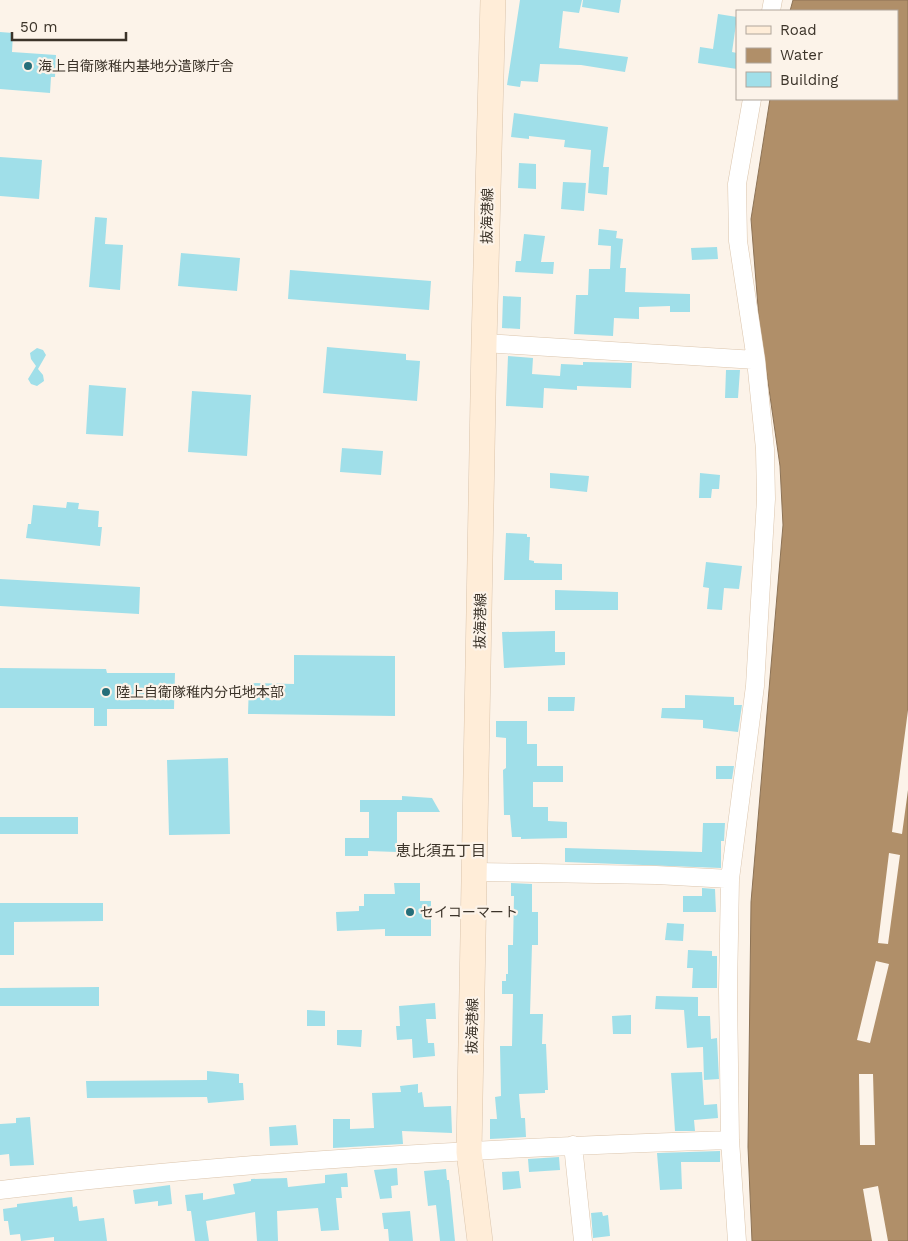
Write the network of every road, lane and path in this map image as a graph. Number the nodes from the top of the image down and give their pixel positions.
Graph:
1 (493, 0) edge
2 (752, 100) edge
3 (484, 343) junction
4 (756, 360) junction
5 (475, 872) junction
6 (730, 879) junction
7 (730, 1140) junction
8 (573, 1145) junction
9 (469, 1152) junction
10 (0, 1190) edge
11 (480, 1241) edge
12 (583, 1241) edge
13 (737, 1241) edge

1 - 3 main road, 抜海港線
2 - 4 street
3 - 4 street
3 - 5 main road, 抜海港線
4 - 6 street
5 - 6 street
5 - 9 main road, 抜海港線
6 - 7 street
7 - 8 street
7 - 13 street
8 - 9 street
8 - 12 street
9 - 10 street
9 - 11 main road, 抜海港線

